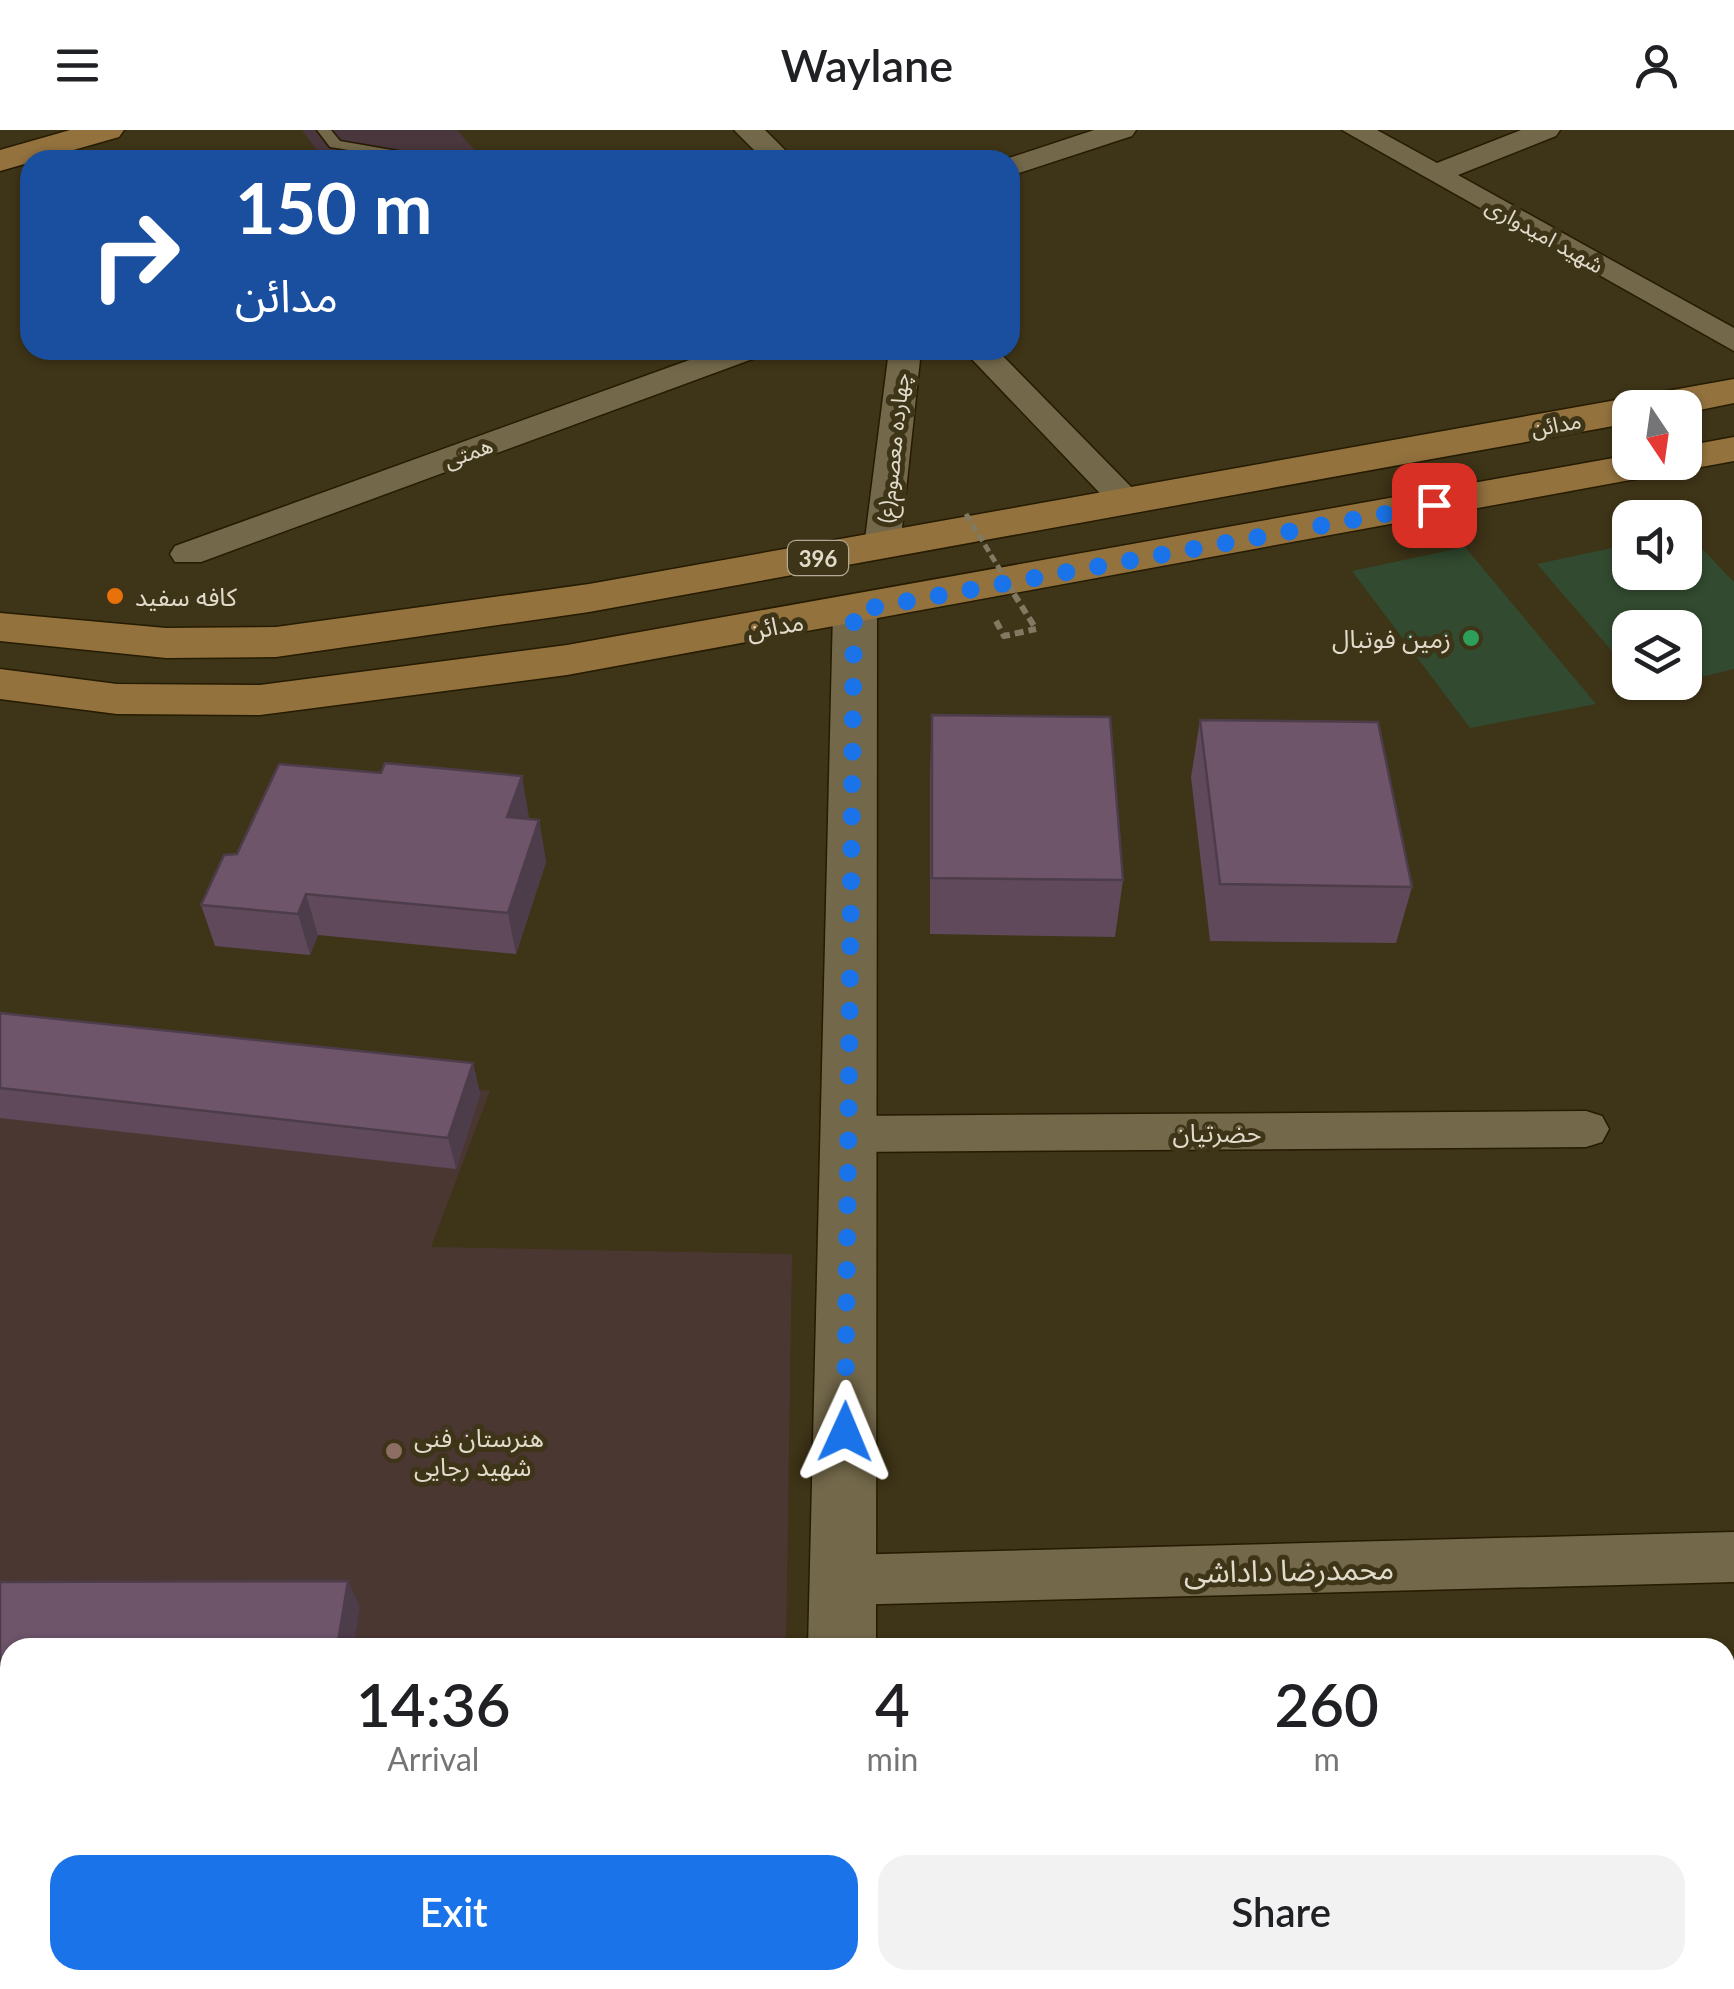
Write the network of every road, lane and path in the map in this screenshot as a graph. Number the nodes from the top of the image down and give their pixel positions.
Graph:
1 (107, 130) edge
2 (324, 130) edge
3 (748, 130) edge
4 (1122, 130) edge
5 (1356, 130) edge
6 (1546, 130) edge
7 (38, 150) edge
8 (369, 150) edge
9 (770, 150) edge
10 (1020, 164) edge
11 (1436, 174) junction
12 (1734, 341) edge
13 (720, 360) edge
14 (904, 360) edge
15 (989, 360) edge
16 (1734, 391) edge
17 (1702, 397) edge
18 (1612, 413) edge
19 (1734, 449) edge
20 (1702, 455) edge
21 (1612, 471) edge
22 (1128, 503) junction
23 (966, 514) dead end
24 (882, 547) junction
25 (188, 554) dead end
26 (854, 611) junction
27 (0, 627) edge
28 (1004, 636) dead end
29 (0, 684) edge
30 (1586, 1129) dead end
31 (848, 1134) junction
32 (1734, 1557) edge
33 (843, 1580) junction
34 (842, 1638) edge

1 - 7 main road
2 - 8 lane
3 - 9 street
4 - 10 street
5 - 11 street, شهيد امیدواری
6 - 11 street
11 - 12 street, شهيد امیدواری
13 - 25 street, همتی
14 - 24 street, چهارده معصوم(ع)
15 - 22 street
16 - 17 main road
18 - 22 main road, مدائن / 396
19 - 20 main road
21 - 26 main road, مدائن / 396
22 - 24 main road, مدائن / 396
23 - 28 path, bridge
24 - 27 main road, مدائن / 396
26 - 29 main road, مدائن / 396
26 - 31 street
30 - 31 street, حضرتیان
31 - 33 street
32 - 33 street, محمدرضا داداشی
33 - 34 street

